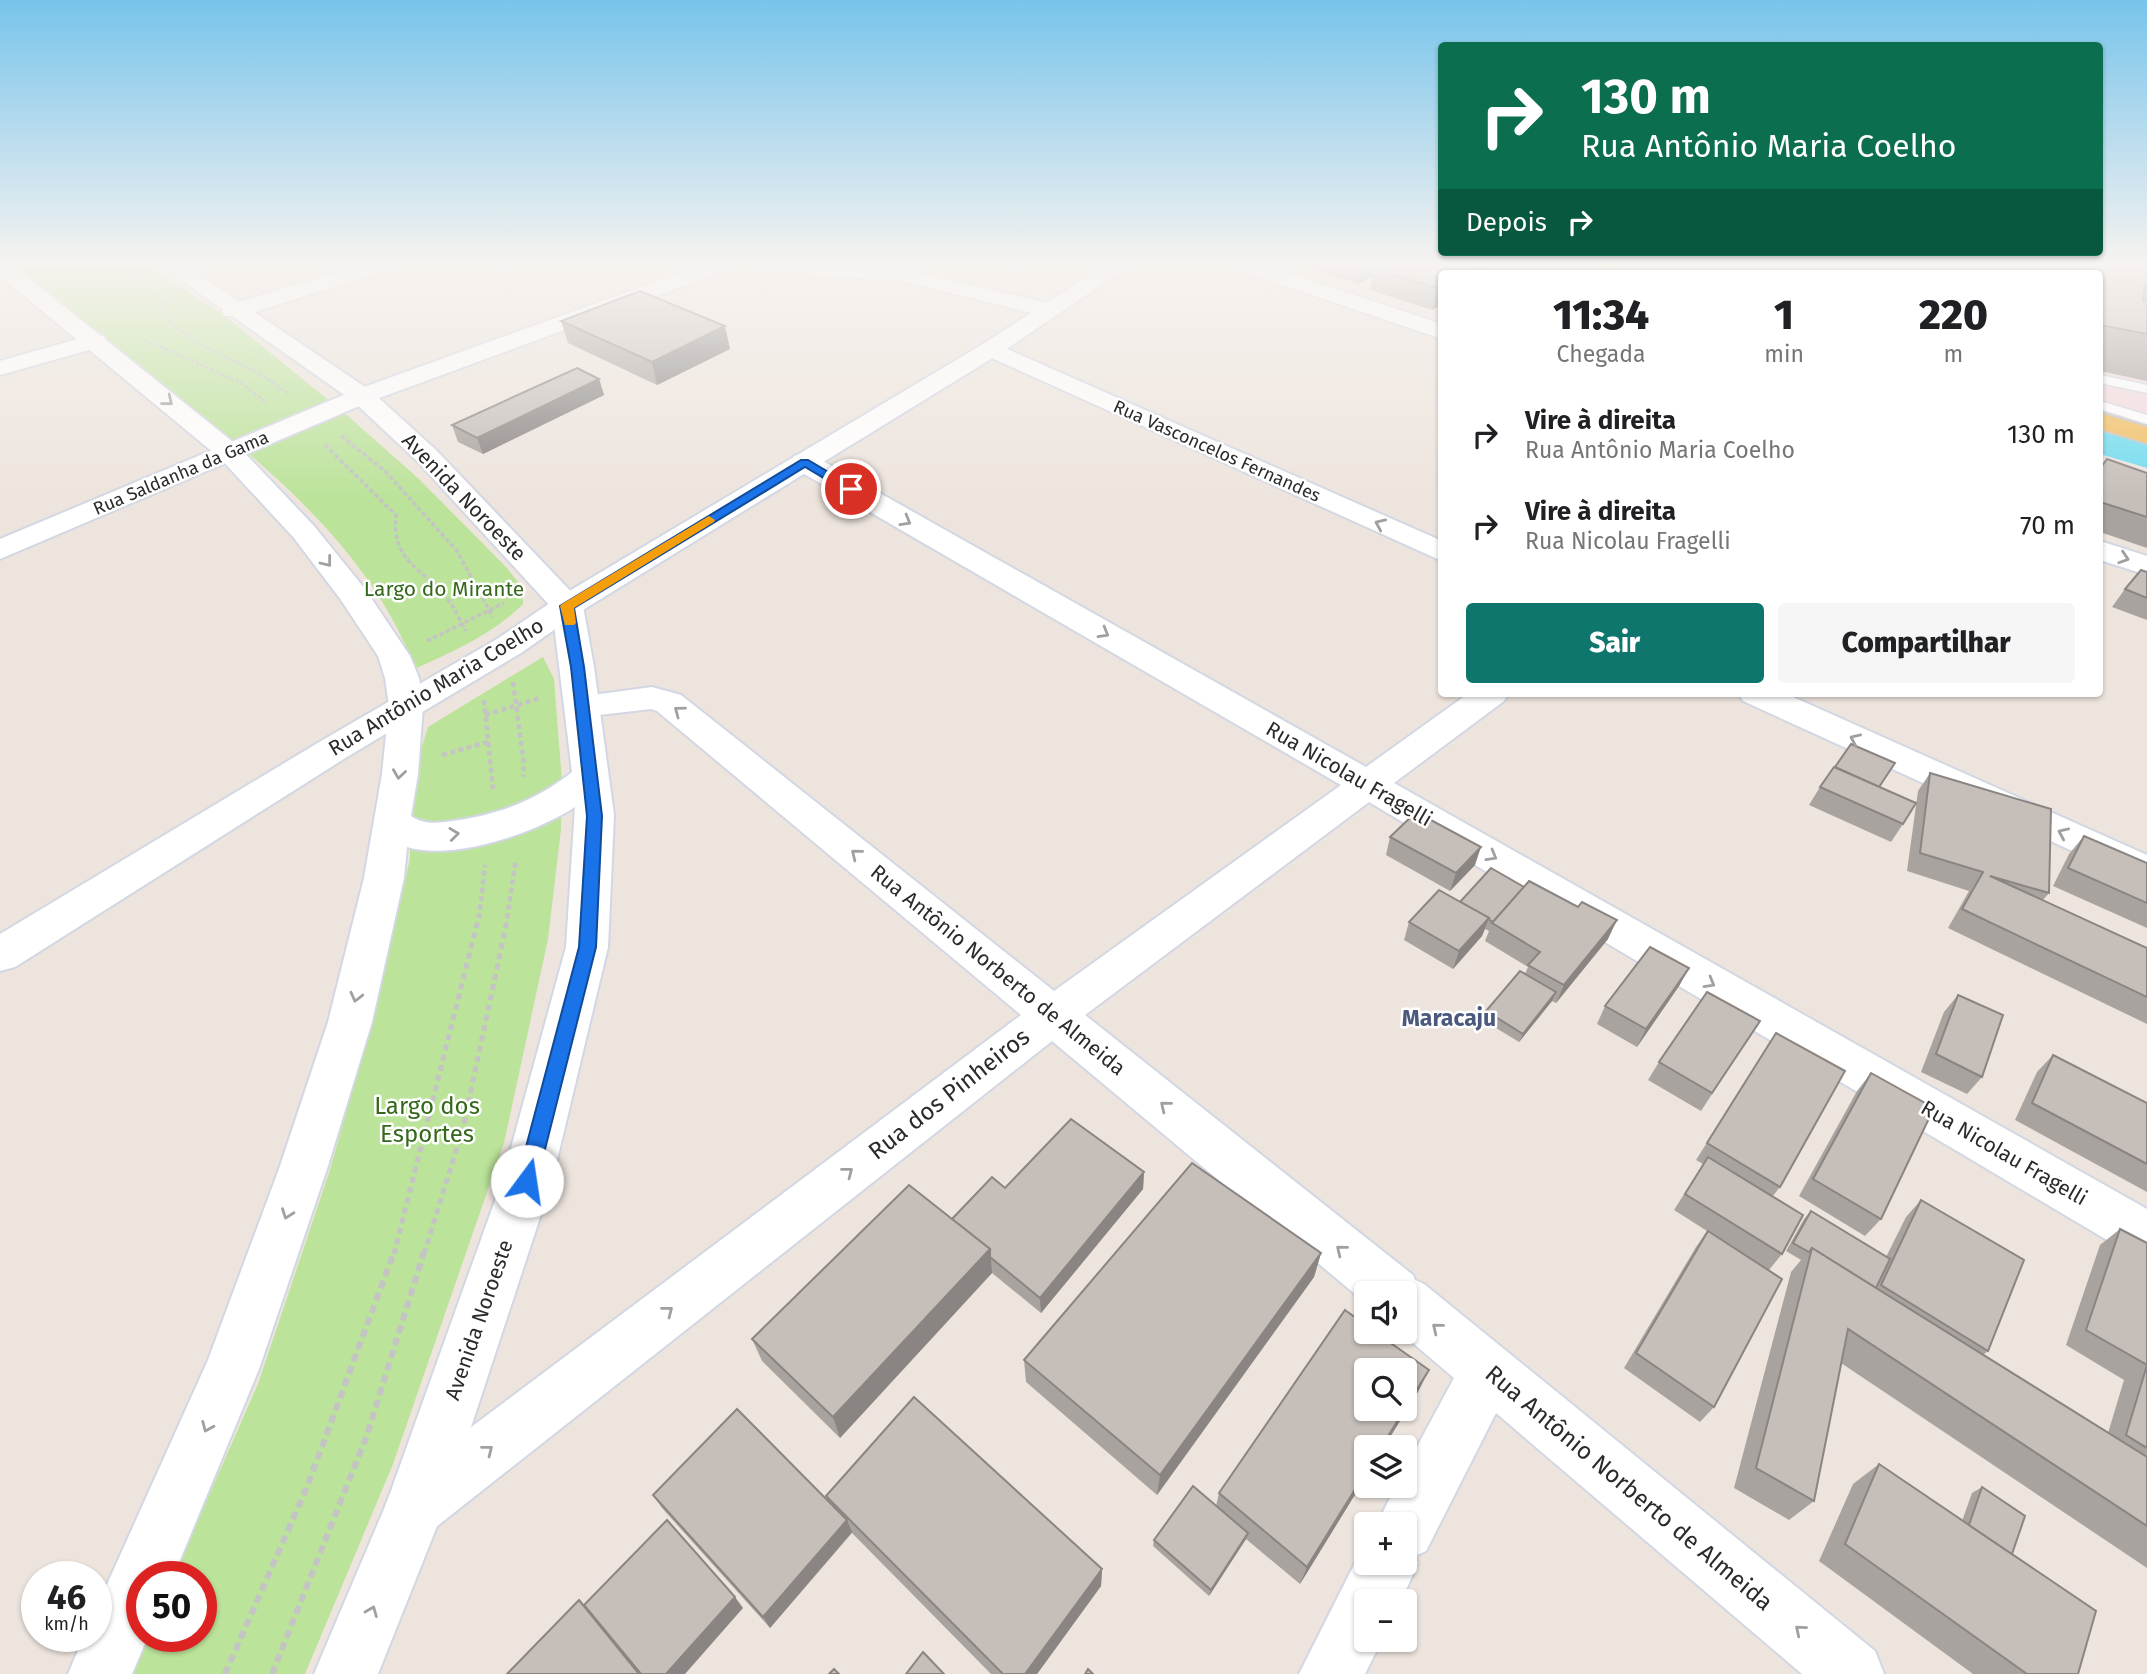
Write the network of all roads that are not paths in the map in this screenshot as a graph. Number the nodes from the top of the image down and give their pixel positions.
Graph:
1 (91, 342) edge
2 (96, 342) edge
3 (280, 342) edge
4 (511, 342) edge
5 (1001, 342) edge
6 (991, 349) junction
7 (0, 369) edge
8 (2103, 380) edge
9 (2147, 389) edge
10 (362, 396) junction
11 (2103, 406) edge
12 (2147, 420) edge
13 (2103, 422) edge
14 (2147, 435) edge
15 (229, 452) junction
16 (804, 462) junction
17 (0, 550) edge
18 (1438, 550) edge
19 (2103, 551) edge
20 (2147, 566) edge
21 (567, 606) junction
22 (1487, 697) edge
23 (1764, 697) edge
24 (564, 701) junction
25 (405, 706) junction
26 (589, 777) junction
27 (1367, 784) junction
28 (391, 820) junction
29 (2147, 871) edge
30 (0, 955) edge
31 (1053, 1014) junction
32 (2147, 1236) edge
33 (1379, 1281) edge
34 (1417, 1312) edge
35 (1488, 1370) junction
36 (415, 1506) junction
37 (1414, 1512) edge
38 (1354, 1630) edge
39 (100, 1674) edge
40 (346, 1674) edge
41 (1331, 1674) edge
42 (1852, 1674) edge

1 - 7 street
2 -> 15 street
3 - 10 street, Avenida Noroeste
4 - 10 street, Rua Saldanha da Gama
5 - 6 street, Rua Antônio Maria Coelho
6 - 16 street, Rua Antônio Maria Coelho
18 -> 6 street, Rua Vasconcelos Fernandes
8 - 9 lane
10 - 15 street, Rua Saldanha da Gama
10 - 21 street, Avenida Noroeste
11 - 12 lane
13 - 14 main road
15 - 17 street, Rua Saldanha da Gama
15 -> 25 street
16 - 21 street, Rua Antônio Maria Coelho
16 -> 27 street, Rua Nicolau Fragelli
19 -> 20 street
21 - 24 street, Avenida Noroeste
21 - 25 street, Rua Antônio Maria Coelho
22 - 27 street, Rua dos Pinheiros
29 -> 23 street
24 - 26 street, Avenida Noroeste
31 -> 24 street, Rua Antônio Norberto de Almeida
25 -> 28 street
25 - 30 street, Rua Antônio Maria Coelho
28 -> 26 street
26 - 36 street, Avenida Noroeste
27 - 31 street, Rua dos Pinheiros
27 -> 32 street, Rua Nicolau Fragelli
28 -> 39 street
33 -> 31 street, Rua Antônio Norberto de Almeida
36 -> 31 street, Rua dos Pinheiros
35 -> 34 street, Rua Antônio Norberto de Almeida
35 - 37 street
42 -> 35 street, Rua Antônio Norberto de Almeida
40 -> 36 street, Avenida Noroeste
38 - 41 street

